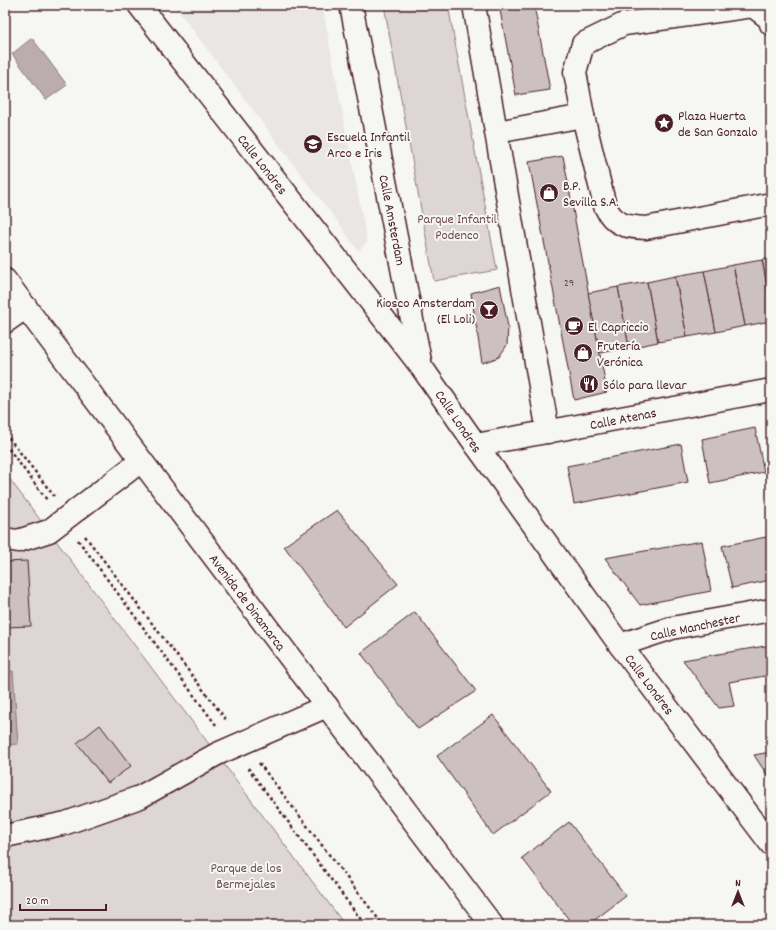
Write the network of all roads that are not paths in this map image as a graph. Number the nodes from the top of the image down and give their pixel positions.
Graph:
1 (139, 5) edge
2 (351, 5) edge
3 (474, 5) edge
4 (771, 20) edge
5 (583, 116) junction
6 (497, 132) junction
7 (771, 204) edge
8 (5, 280) edge
9 (26, 307) junction
10 (5, 322) edge
11 (420, 365) junction
12 (771, 390) edge
13 (548, 432) junction
14 (476, 445) junction
15 (141, 461) junction
16 (5, 539) edge
17 (771, 610) edge
18 (620, 645) junction
19 (326, 706) junction
20 (5, 836) edge
21 (770, 841) edge
22 (492, 925) edge

1 - 11 street, Calle Londres
2 - 11 street, Calle Amsterdam
3 - 6 street
4 - 5 street
5 - 6 street
5 - 7 street
6 - 13 street
8 - 9 street, Avenida de Dinamarca
9 - 10 street
9 - 15 street, Avenida de Dinamarca
11 - 14 street, Calle Londres
12 - 13 street, Calle Atenas
13 - 14 street, Calle Atenas
14 - 18 street, Calle Londres
15 - 16 street
15 - 19 street, Avenida de Dinamarca
17 - 18 street, Calle Manchester
18 - 21 street, Calle Londres
19 - 20 street
19 - 22 street, Avenida de Dinamarca

